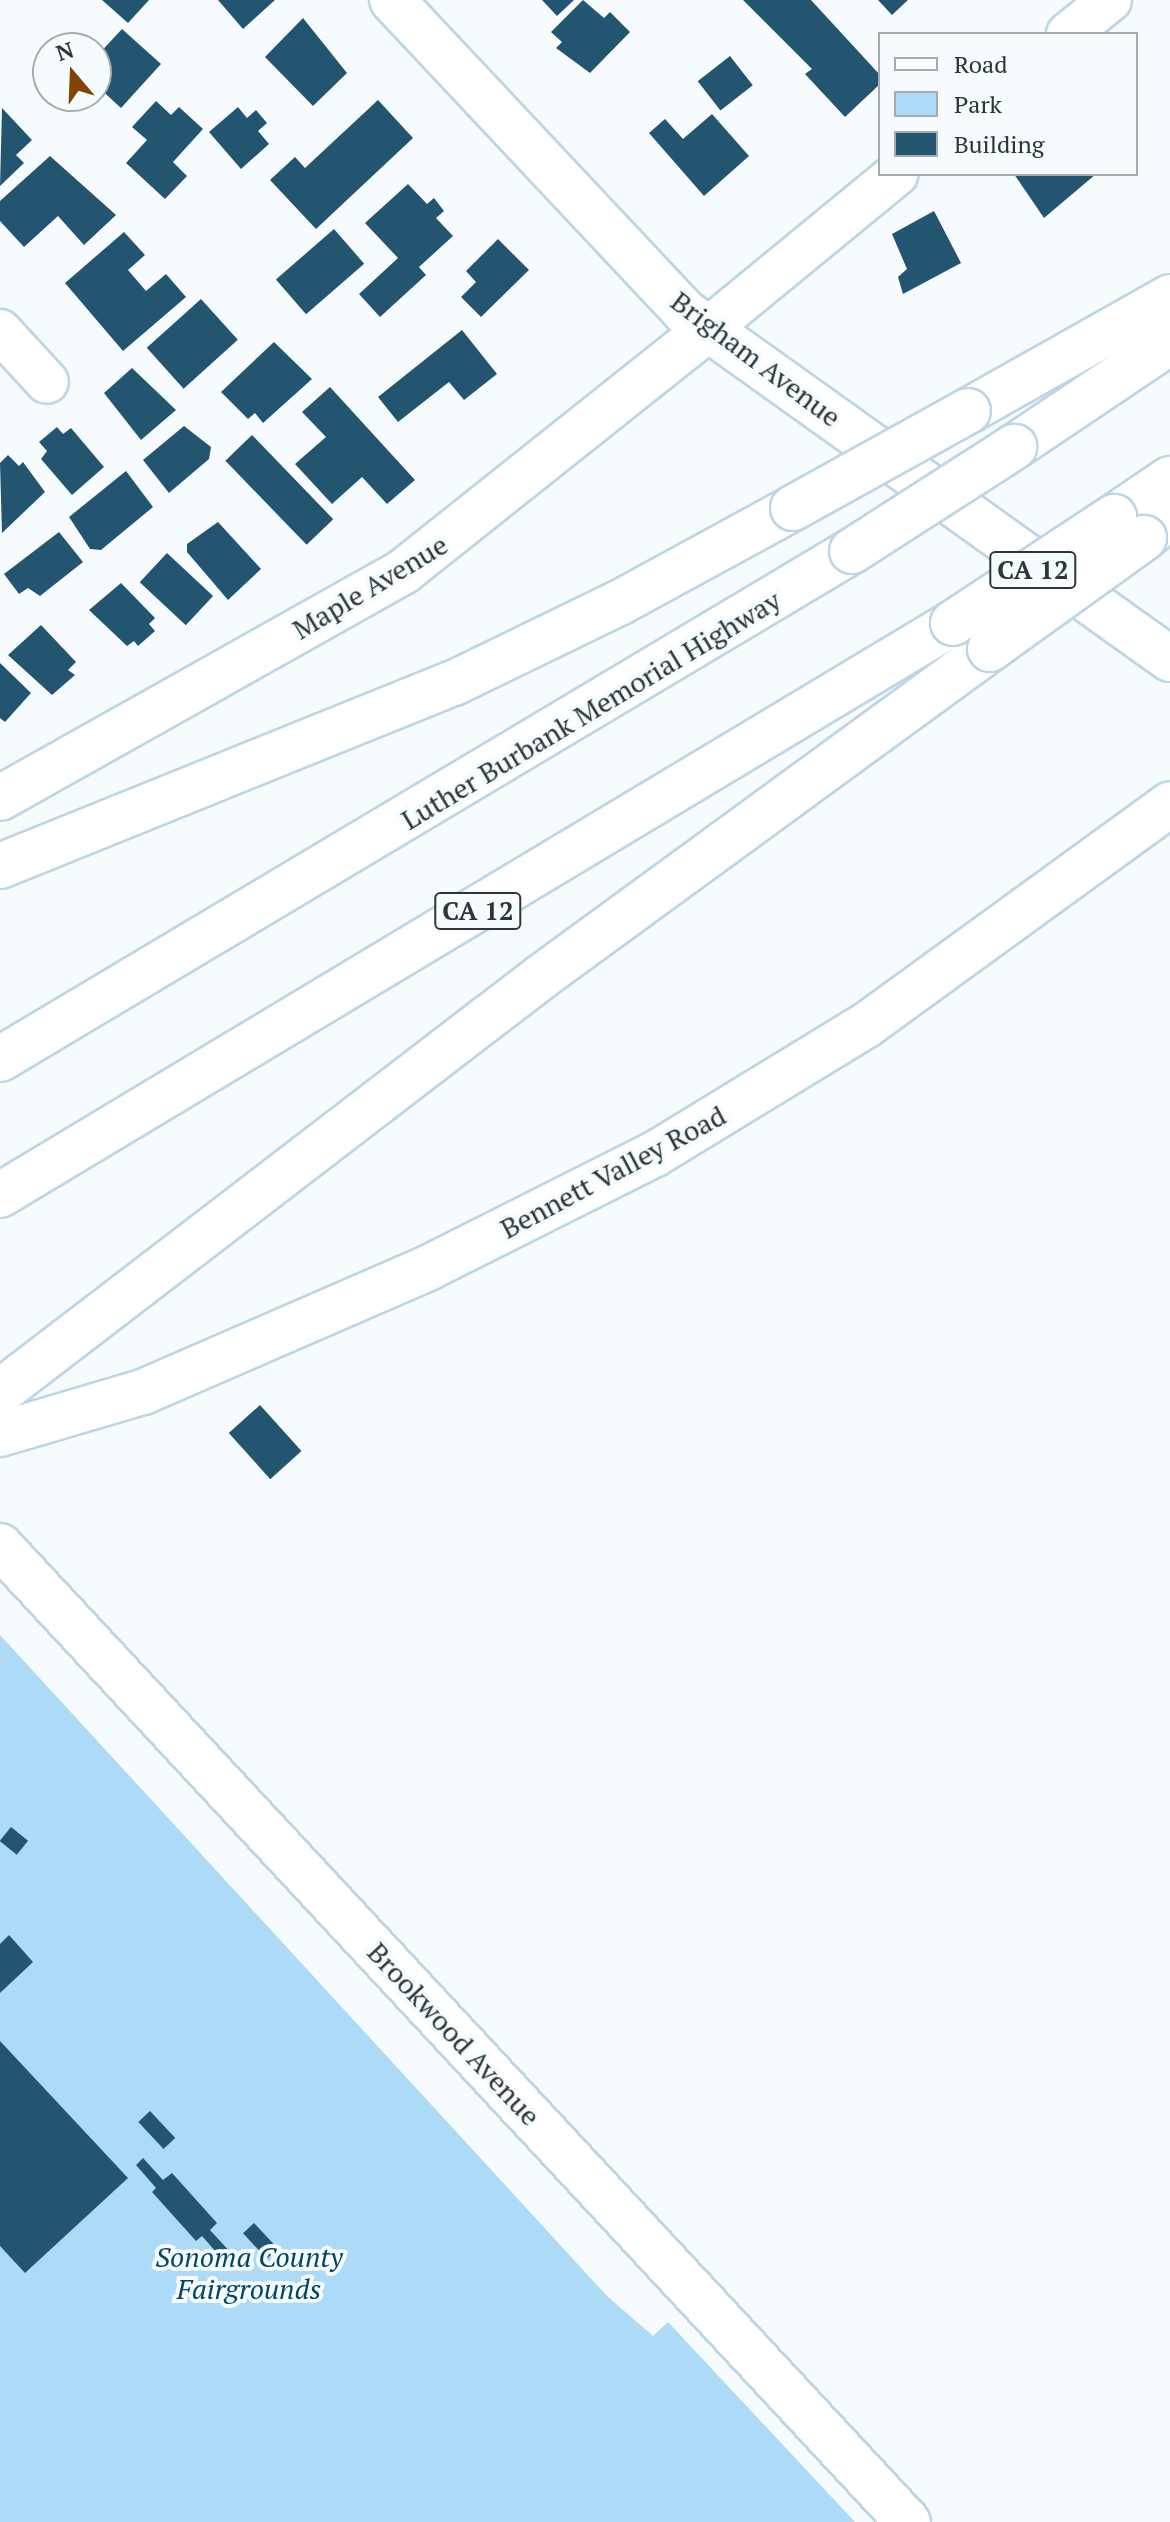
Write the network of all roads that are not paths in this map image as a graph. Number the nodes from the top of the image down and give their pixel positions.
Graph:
1 (392, 0) edge
2 (1110, 0) edge
3 (1070, 32) edge
4 (895, 176) edge
5 (1170, 297) edge
6 (708, 329) junction
7 (0, 331) edge
8 (1170, 342) edge
9 (47, 382) dead end
10 (1170, 479) edge
11 (1143, 524) edge
12 (1170, 659) edge
13 (0, 798) edge
14 (1170, 804) edge
15 (0, 866) edge
16 (0, 1059) edge
17 (0, 1195) edge
18 (0, 1392) edge
19 (0, 1434) edge
20 (0, 1546) edge
21 (908, 2522) edge

1 - 6 main road, Brigham Avenue
2 - 3 street
4 - 6 street
5 - 15 main road, bridge
6 - 12 main road, Brigham Avenue
6 - 13 main road, Maple Avenue
7 - 9 street
8 - 16 main road, Luther Burbank Memorial Highway, bridge
10 - 11 main road, CA 12
11 - 17 main road, CA 12, bridge
11 - 18 main road, bridge
14 - 19 main road, Bennett Valley Road
20 - 21 main road, Brookwood Avenue

